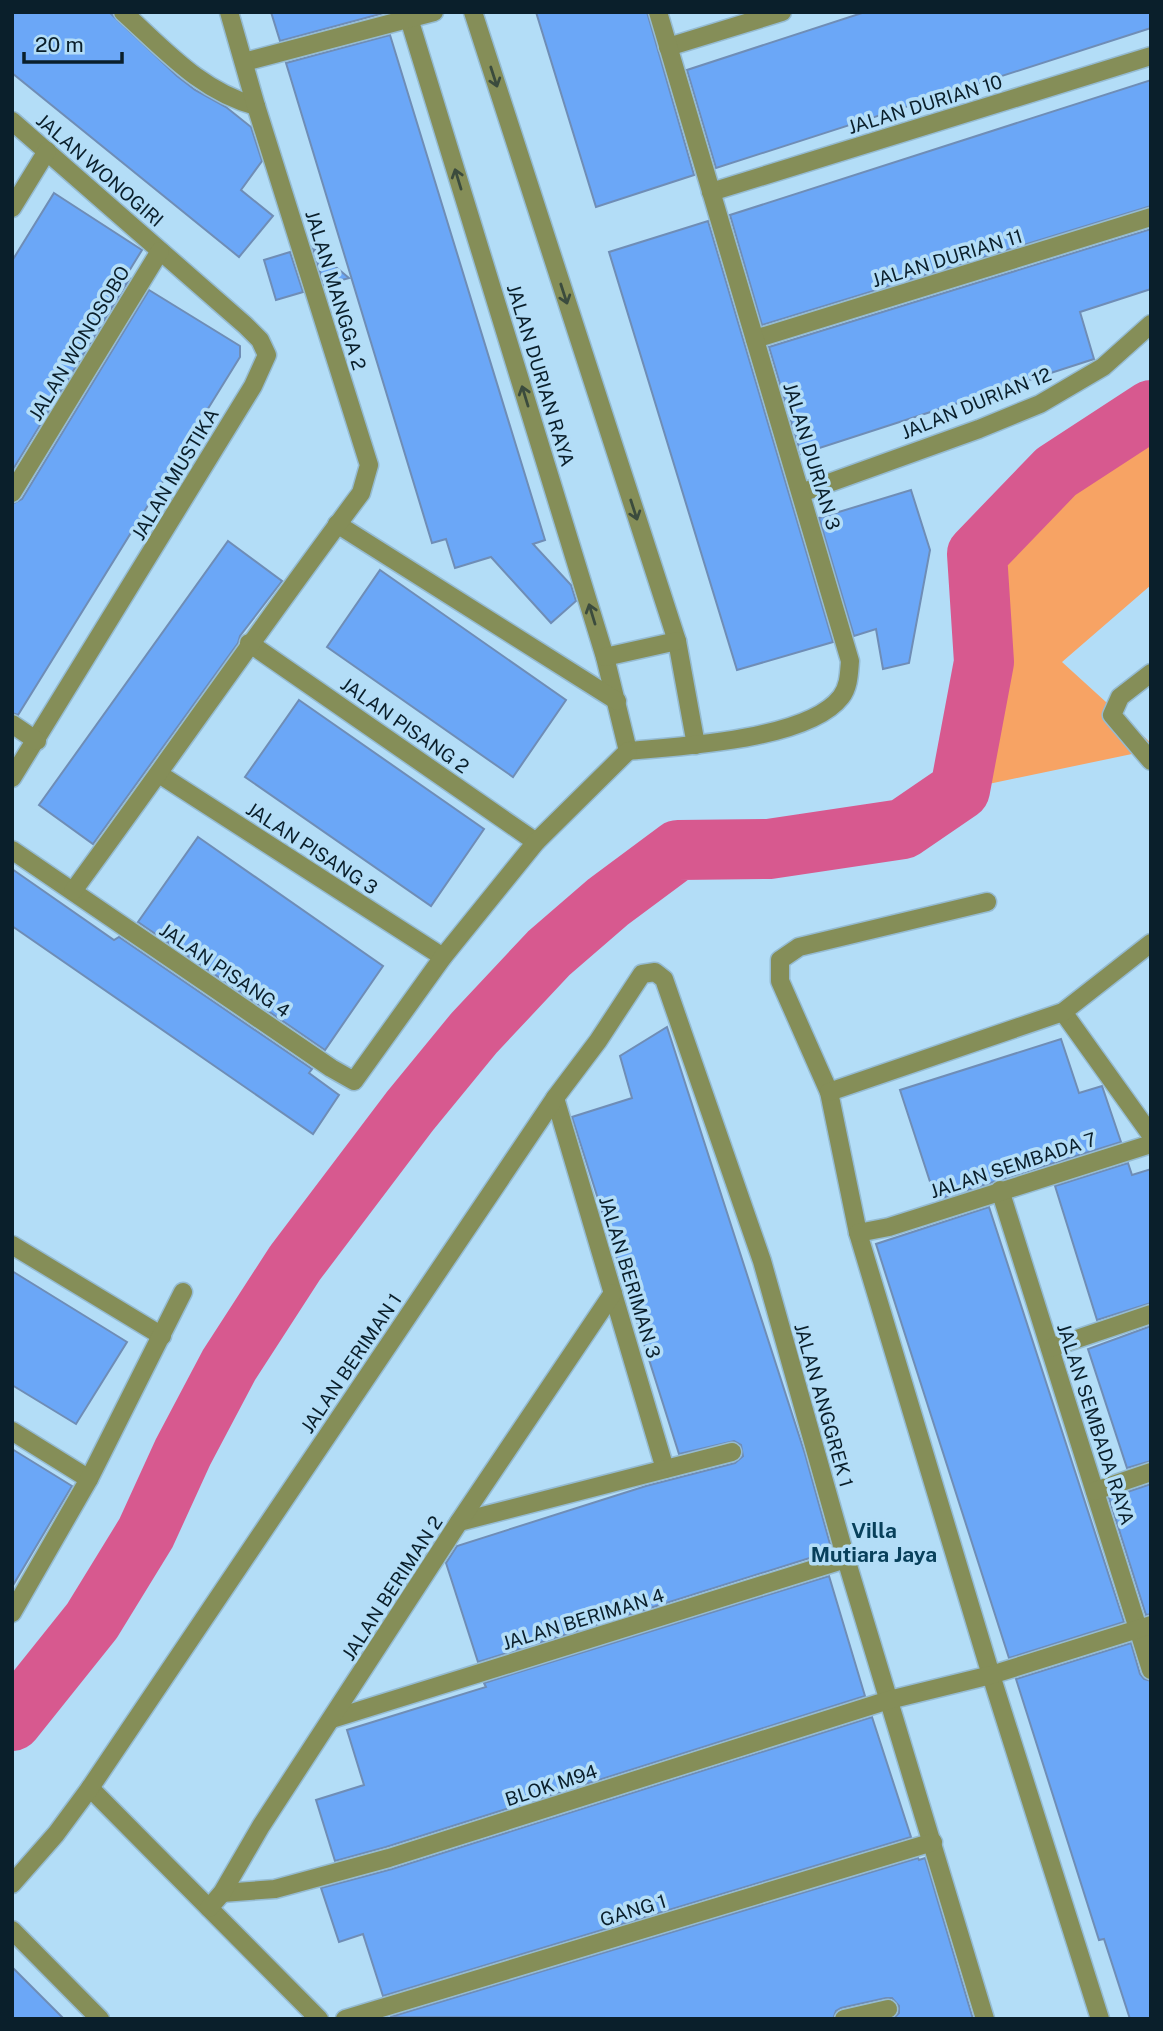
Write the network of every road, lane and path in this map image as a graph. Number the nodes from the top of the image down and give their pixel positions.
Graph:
1 (123, 12) edge
2 (229, 12) edge
3 (434, 12) edge
4 (473, 12) edge
5 (658, 12) edge
6 (782, 12) edge
7 (408, 16) edge
8 (668, 47) junction
9 (1151, 56) edge
10 (244, 62) junction
11 (256, 106) junction
12 (12, 121) edge
13 (47, 151) junction
14 (711, 192) junction
15 (12, 208) edge
16 (1151, 217) edge
17 (160, 251) junction
18 (1151, 324) edge
19 (755, 339) junction
20 (12, 493) edge
21 (801, 493) junction
22 (337, 524) junction
23 (677, 641) junction
24 (249, 643) junction
25 (606, 657) junction
26 (1151, 673) edge
27 (617, 701) junction
28 (12, 724) edge
29 (37, 741) junction
30 (696, 745) junction
31 (628, 751) junction
32 (1151, 761) edge
33 (159, 774) junction
34 (12, 778) edge
35 (536, 842) junction
36 (12, 850) edge
37 (73, 891) junction
38 (987, 902) dead end
39 (1151, 943) edge
40 (443, 957) junction
41 (655, 972) joint
42 (1063, 1012) junction
43 (829, 1092) junction
44 (555, 1098) junction
45 (1151, 1135) edge
46 (1151, 1144) edge
47 (1000, 1190) junction
48 (858, 1233) junction
49 (12, 1245) edge
50 (183, 1292) dead end
51 (613, 1293) junction
52 (1151, 1314) edge
53 (162, 1336) junction
54 (1050, 1348) junction
55 (12, 1431) edge
56 (732, 1452) dead end
57 (665, 1469) junction
58 (1151, 1472) edge
59 (89, 1479) junction
60 (1095, 1491) junction
61 (459, 1522) junction
62 (846, 1559) junction
63 (14, 1609) edge
64 (1145, 1627) edge
65 (1151, 1670) edge
66 (991, 1675) junction
67 (889, 1700) junction
68 (332, 1719) junction
69 (90, 1788) junction
70 (933, 1842) junction
71 (12, 1884) edge
72 (222, 1893) junction
73 (209, 1908) junction
74 (12, 1930) edge
75 (888, 2009) dead end
76 (100, 2019) edge
77 (319, 2019) edge
78 (345, 2019) edge
79 (845, 2019) edge
80 (985, 2019) edge
81 (1100, 2019) edge

1 - 11 street
2 - 10 street, JALAN MANGGA 2
3 - 7 street
4 -> 23 street
5 - 8 street, JALAN DURIAN 3
6 - 8 street
7 - 10 street
25 -> 7 street, JALAN DURIAN RAYA
8 - 14 street, JALAN DURIAN 3
9 - 14 street, JALAN DURIAN 10
10 - 11 street, JALAN MANGGA 2
11 - 22 street, JALAN MANGGA 2
12 - 13 street, JALAN WONOGIRI
13 - 15 street
13 - 17 street, JALAN WONOGIRI
14 - 19 street, JALAN DURIAN 3
16 - 19 street, JALAN DURIAN 11
17 - 20 street, JALAN WONOSOBO
17 - 29 street, JALAN MUSTIKA
18 - 21 street, JALAN DURIAN 12
19 - 21 street, JALAN DURIAN 3
21 - 30 street, JALAN DURIAN 3
22 - 24 street, JALAN MANGGA 2
22 - 27 street
23 - 25 street
23 - 30 street
24 - 33 street, JALAN MANGGA 2
24 - 35 street, JALAN PISANG 2
25 - 27 street, JALAN DURIAN RAYA
26 - 32 street
27 - 31 street, JALAN DURIAN RAYA
28 - 29 street
29 - 34 street
30 - 31 street, JALAN DURIAN 3
31 - 35 street
33 - 37 street, JALAN MANGGA 2
33 - 40 street, JALAN PISANG 3
35 - 40 street
36 - 37 street, JALAN PISANG 4
37 - 40 street, JALAN PISANG 4
38 - 43 street
39 - 42 street
41 - 44 street, JALAN BERIMAN 1
41 - 62 street, JALAN ANGGREK 1
42 - 43 street
42 - 45 street
43 - 48 street
44 - 51 street, JALAN BERIMAN 3
44 - 69 street, JALAN BERIMAN 1
46 - 47 street, JALAN SEMBADA 7
47 - 48 street, JALAN SEMBADA 7
47 - 54 street, JALAN SEMBADA RAYA
48 - 66 street
49 - 53 street
50 - 53 street
51 - 57 street, JALAN BERIMAN 3
51 - 61 street, JALAN BERIMAN 2
52 - 54 street
53 - 59 street
54 - 60 street, JALAN SEMBADA RAYA
55 - 59 street
56 - 57 street
57 - 61 street
58 - 60 street
59 - 63 street
60 - 64 street, JALAN SEMBADA RAYA
61 - 68 street, JALAN BERIMAN 2
62 - 67 street, JALAN ANGGREK 1
62 - 68 street, JALAN BERIMAN 4
64 - 65 street, JALAN SEMBADA RAYA
64 - 66 street, BLOK M94
66 - 67 street, BLOK M94
66 - 81 street
67 - 70 street, JALAN ANGGREK 1
67 - 72 street, BLOK M94
68 - 72 street, JALAN BERIMAN 2
69 - 71 street, JALAN BERIMAN 1
69 - 73 street
70 - 78 street, GANG 1
70 - 80 street, JALAN ANGGREK 1
72 - 73 street, JALAN BERIMAN 2
73 - 77 street
74 - 76 street
75 - 79 street

